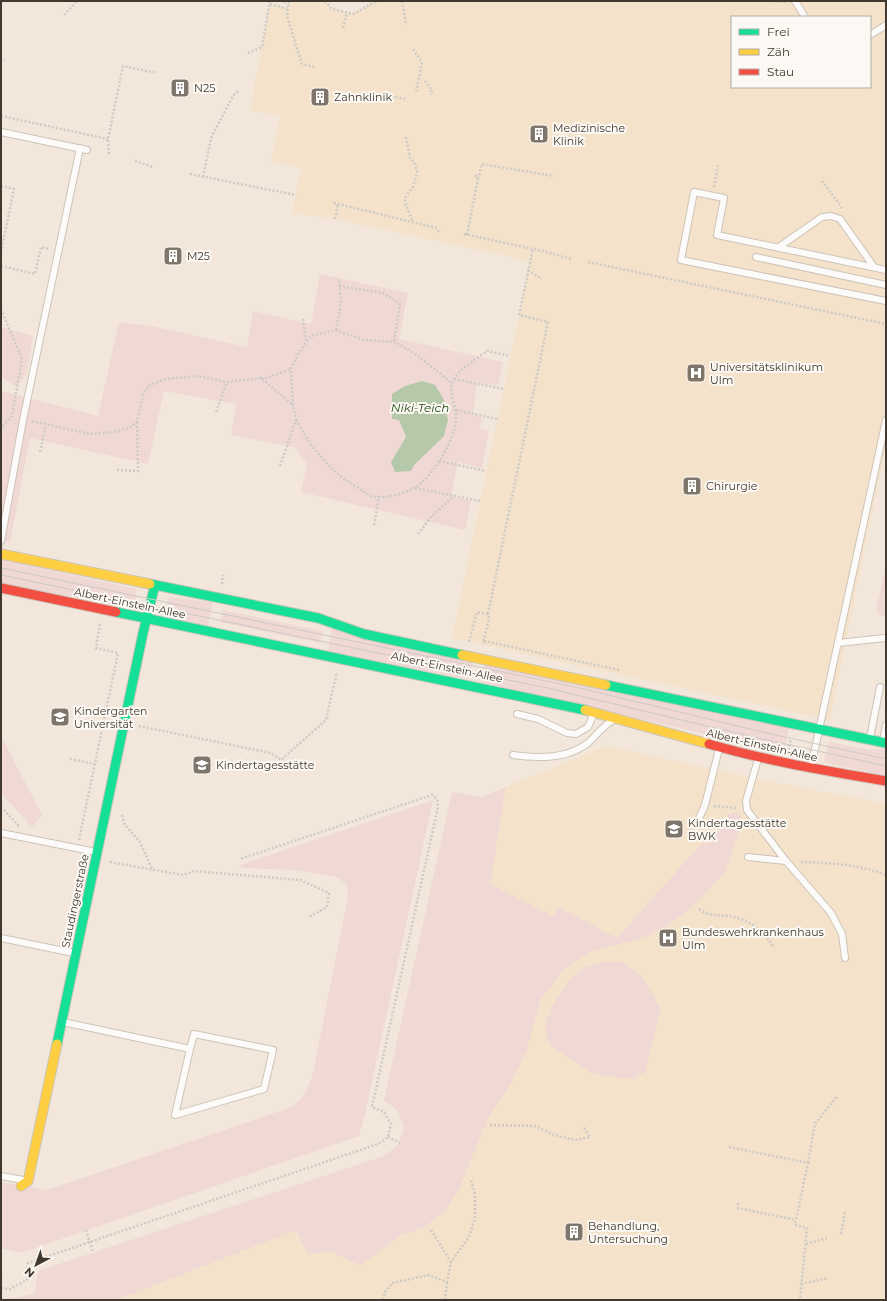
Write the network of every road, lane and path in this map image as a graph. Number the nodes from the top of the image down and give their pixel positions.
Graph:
1 (77, 1) edge
2 (325, 1) edge
3 (377, 1) edge
4 (402, 1) edge
5 (772, 1) edge
6 (788, 1) edge
7 (796, 1) edge
8 (284, 2) edge
9 (289, 2) edge
10 (270, 3) edge
11 (288, 9) junction
12 (347, 13) junction
13 (64, 15) dead end
14 (804, 16) edge
15 (886, 24) edge
16 (406, 25) dead end
17 (343, 28) dead end
18 (871, 34) edge
19 (413, 49) dead end
20 (248, 53) dead end
21 (5, 59) dead end
22 (1, 62) edge
23 (315, 67) dead end
24 (157, 73) dead end
25 (425, 81) dead end
26 (238, 91) dead end
27 (416, 92) dead end
28 (431, 95) dead end
29 (386, 98) dead end
30 (405, 99) dead end
31 (1, 116) edge
32 (1, 132) edge
33 (406, 137) dead end
34 (108, 139) junction
35 (80, 148) junction
36 (88, 150) dead end
37 (109, 154) dead end
38 (135, 161) dead end
39 (718, 165) dead end
40 (153, 167) dead end
41 (190, 174) dead end
42 (476, 175) dead end
43 (554, 176) dead end
44 (203, 177) junction
45 (478, 179) junction
46 (822, 181) dead end
47 (1, 186) edge
48 (296, 195) dead end
49 (712, 196) junction
50 (334, 203) dead end
51 (338, 204) junction
52 (335, 219) dead end
53 (840, 219) junction
54 (413, 222) junction
55 (438, 232) dead end
56 (41, 247) dead end
57 (779, 247) junction
58 (533, 249) junction
59 (1, 252) edge
60 (756, 257) dead end
61 (572, 259) dead end
62 (588, 262) dead end
63 (1, 266) edge
64 (874, 267) junction
65 (528, 270) junction
66 (886, 270) edge
67 (339, 278) dead end
68 (542, 279) dead end
69 (886, 285) edge
70 (339, 286) junction
71 (886, 301) edge
72 (1, 310) edge
73 (303, 319) dead end
74 (886, 324) edge
75 (336, 330) junction
76 (306, 342) junction
77 (394, 342) junction
78 (510, 356) dead end
79 (291, 369) junction
80 (261, 378) junction
81 (454, 379) junction
82 (227, 382) junction
83 (452, 382) junction
84 (503, 389) dead end
85 (293, 404) junction
86 (456, 410) junction
87 (216, 412) dead end
88 (497, 419) dead end
89 (23, 420) junction
90 (296, 420) junction
91 (886, 420) edge
92 (137, 422) junction
93 (46, 425) junction
94 (1, 428) edge
95 (40, 452) dead end
96 (439, 461) junction
97 (280, 466) dead end
98 (117, 470) dead end
99 (486, 471) dead end
100 (415, 488) junction
101 (454, 496) junction
102 (379, 497) junction
103 (480, 501) dead end
104 (374, 525) dead end
105 (418, 534) dead end
106 (1, 541) edge
107 (1, 554) edge
108 (156, 585) junction
109 (1, 588) edge
110 (488, 614) junction
111 (148, 618) junction
112 (100, 624) dead end
113 (485, 634) dead end
114 (885, 638) dead end
115 (484, 641) dead end
116 (838, 644) junction
117 (468, 646) dead end
118 (338, 667) dead end
119 (623, 671) dead end
120 (880, 687) dead end
121 (594, 712) junction
122 (517, 714) dead end
123 (140, 718) dead end
124 (620, 718) junction
125 (124, 723) junction
126 (794, 724) junction
127 (886, 725) edge
128 (139, 726) junction
129 (820, 729) junction
130 (137, 733) dead end
131 (870, 740) junction
132 (884, 743) edge
133 (719, 748) junction
134 (513, 755) dead end
135 (758, 758) junction
136 (70, 759) dead end
137 (94, 764) junction
138 (785, 764) junction
139 (811, 769) junction
140 (886, 781) edge
141 (705, 805) junction
142 (1, 807) edge
143 (747, 810) junction
144 (122, 813) dead end
145 (697, 824) dead end
146 (1, 833) edge
147 (31, 839) junction
148 (77, 848) junction
149 (97, 856) junction
150 (748, 857) dead end
151 (240, 859) dead end
152 (786, 861) junction
153 (153, 871) junction
154 (886, 875) edge
155 (699, 909) dead end
156 (309, 917) dead end
157 (1, 938) edge
158 (774, 948) dead end
159 (76, 954) junction
160 (845, 958) dead end
161 (62, 1022) junction
162 (190, 1049) junction
163 (836, 1096) dead end
164 (490, 1125) dead end
165 (583, 1126) dead end
166 (388, 1137) junction
167 (400, 1144) dead end
168 (729, 1147) dead end
169 (808, 1163) junction
170 (1, 1176) edge
171 (471, 1179) dead end
172 (25, 1184) joint
173 (738, 1203) dead end
174 (846, 1212) dead end
175 (796, 1220) junction
176 (86, 1230) dead end
177 (431, 1230) dead end
178 (841, 1234) dead end
179 (827, 1238) dead end
180 (806, 1244) junction
181 (93, 1252) dead end
182 (451, 1262) junction
183 (2, 1278) dead end
184 (828, 1278) dead end
185 (447, 1282) junction
186 (1, 1283) edge
187 (801, 1284) junction
188 (1, 1288) edge
189 (383, 1300) edge
190 (445, 1300) edge
191 (800, 1300) edge

1 - 13 path
2 - 12 path
3 - 12 path
4 - 16 path
5 - 6 path
7 - 14 lane
8 - 9 path
9 - 11 path
10 - 11 path
10 - 20 path
11 - 23 path
12 - 17 path
15 - 18 lane
19 - 27 path
21 - 22 path
24 - 34 path
25 - 28 path
26 - 44 path
29 - 30 path
31 - 34 path
32 - 35 lane
33 - 54 path
34 - 37 path
35 - 36 lane
35 - 89 lane
38 - 40 path
39 - 49 path
41 - 44 path
42 - 45 path
43 - 45 path
44 - 48 path
45 - 58 path
46 - 53 path
47 - 59 path
49 - 57 lane
49 - 71 lane
50 - 51 path
51 - 52 path
51 - 54 path
53 - 57 lane
53 - 64 lane
54 - 55 path
56 - 63 path
57 - 64 lane
58 - 61 path
58 - 65 path
60 - 69 lane
62 - 74 path
64 - 66 lane
65 - 68 path
65 - 110 path
67 - 70 path
70 - 75 path
70 - 77 path
72 - 94 path
73 - 76 path
75 - 76 path
75 - 77 path
76 - 79 path
77 - 83 path
78 - 81 path
79 - 80 path
79 - 85 path
80 - 82 path
80 - 85 path
81 - 83 path
81 - 84 path
82 - 87 path
82 - 92 path
83 - 86 path
85 - 90 path
86 - 88 path
86 - 96 path
89 - 93 path
89 - 106 lane
90 - 97 path
90 - 102 path
91 - 116 lane
92 - 93 path
92 - 98 path
93 - 95 path
96 - 99 path
96 - 100 path
100 - 101 path
100 - 102 path
101 - 103 path
101 - 105 path
102 - 104 path
107 - 108 street, Albert-Einstein-Allee
108 - 111 street, Staudingerstraße
108 - 126 street, Albert-Einstein-Allee
109 - 111 street, Albert-Einstein-Allee
110 - 113 path
110 - 117 path
111 - 121 street, Albert-Einstein-Allee
111 - 125 street, Staudingerstraße
112 - 137 path
114 - 116 lane
115 - 119 path
116 - 129 lane
118 - 128 path
120 - 131 lane
121 - 122 lane
121 - 124 street, Albert-Einstein-Allee
123 - 128 path
124 - 133 street, Albert-Einstein-Allee
124 - 134 lane
125 - 128 path
125 - 149 street, Staudingerstraße
126 - 129 street, Albert-Einstein-Allee
126 - 138 path
127 - 132 lane
128 - 130 path
129 - 131 street, Albert-Einstein-Allee
129 - 139 lane
131 - 132 street, Albert-Einstein-Allee
133 - 135 street, Albert-Einstein-Allee
133 - 141 lane
135 - 138 street, Albert-Einstein-Allee
135 - 143 lane
136 - 137 path
137 - 148 path
138 - 139 street, Albert-Einstein-Allee
139 - 140 street, Albert-Einstein-Allee
141 - 143 path
141 - 145 lane
142 - 147 path
143 - 152 lane
144 - 153 path
146 - 147 lane
147 - 148 lane
148 - 149 lane
149 - 153 path
149 - 159 street, Staudingerstraße
150 - 152 lane
151 - 166 path
152 - 154 path
152 - 160 lane
153 - 156 path
155 - 158 path
157 - 159 lane
159 - 161 street, Staudingerstraße
161 - 162 lane
161 - 172 street, Staudingerstraße
162 - 162 lane
163 - 169 path
164 - 165 path
166 - 167 path
166 - 188 path
168 - 169 path
169 - 175 path
170 - 172 lane
171 - 182 path
173 - 175 path
174 - 178 path
175 - 180 path
176 - 181 path, bridge
177 - 182 path
179 - 180 path
180 - 187 path
182 - 185 path
183 - 186 path
184 - 187 path
185 - 189 path
185 - 190 path
187 - 191 path

